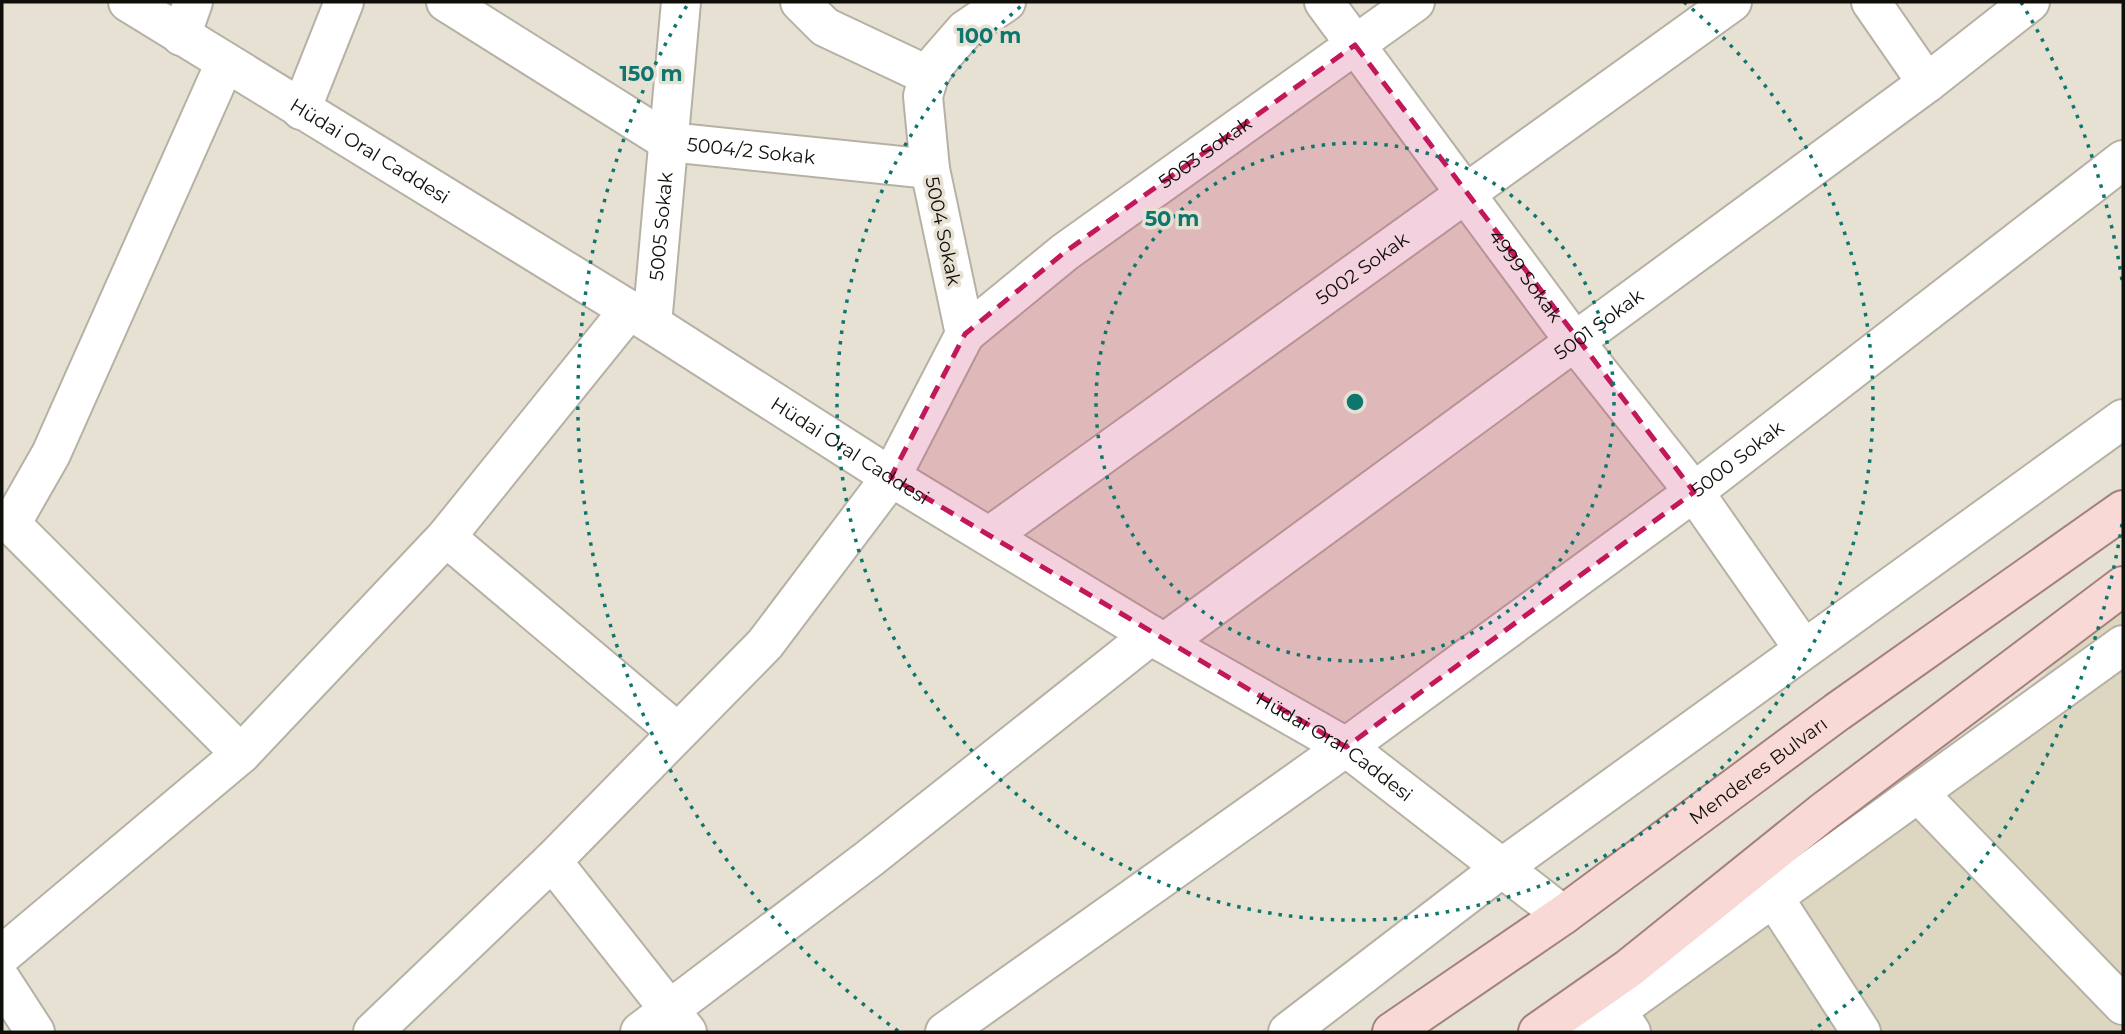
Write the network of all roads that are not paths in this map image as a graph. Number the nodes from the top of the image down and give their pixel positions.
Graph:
1 (128, 2) edge
2 (344, 2) edge
3 (446, 2) edge
4 (681, 2) edge
5 (800, 2) edge
6 (1006, 2) edge
7 (1324, 2) edge
8 (1415, 2) edge
9 (1732, 2) edge
10 (1871, 2) edge
11 (2030, 2) edge
12 (187, 19) edge
13 (1355, 45) junction
14 (225, 63) junction
15 (929, 76) junction
16 (1927, 83) junction
17 (301, 110) junction
18 (669, 142) junction
19 (2123, 160) edge
20 (930, 169) junction
21 (1467, 194) junction
22 (640, 317) junction
23 (965, 334) junction
24 (1575, 342) junction
25 (2123, 419) edge
26 (891, 477) junction
27 (1694, 492) junction
28 (2123, 510) edge
29 (6, 522) edge
30 (991, 535) junction
31 (446, 537) junction
32 (2123, 586) edge
33 (1157, 639) junction
34 (2123, 645) edge
35 (1802, 648) junction
36 (676, 731) junction
37 (1346, 747) junction
38 (240, 754) junction
39 (1919, 794) junction
40 (552, 860) junction
41 (1503, 867) junction
42 (1774, 898) junction
43 (1563, 915) junction
44 (2, 955) edge
45 (2, 981) edge
46 (2123, 1004) edge
47 (679, 1021) edge
48 (1611, 1025) edge
49 (35, 1032) edge
50 (373, 1032) edge
51 (640, 1032) edge
52 (945, 1032) edge
53 (1288, 1032) edge
54 (1392, 1032) edge
55 (1538, 1032) edge
56 (1861, 1032) edge

1 - 12 street, Hüdai Oral Caddesi
2 - 17 street
3 - 18 street, 5004/2 Sokak
4 - 18 street, 5005 Sokak
5 - 15 street
6 - 15 street, 5004 Sokak
7 - 13 street, 4999 Sokak
8 - 13 street, 5003 Sokak
9 - 21 street, 5002 Sokak
10 - 16 street
11 - 16 street, 5001 Sokak
12 - 14 street, Hüdai Oral Caddesi
13 - 21 street, 4999 Sokak
13 - 23 street, 5003 Sokak
14 - 17 street, Hüdai Oral Caddesi
14 - 29 street
15 - 20 street, 5004 Sokak
16 - 24 street, 5001 Sokak
17 - 22 street, Hüdai Oral Caddesi
18 - 20 street, 5004/2 Sokak
18 - 22 street, 5005 Sokak
19 - 27 street, 5000 Sokak
20 - 23 street, 5004 Sokak
21 - 24 street, 4999 Sokak
21 - 30 street, 5002 Sokak
22 - 26 street, Hüdai Oral Caddesi
22 - 31 street
23 - 26 street
24 - 27 street, 4999 Sokak
24 - 33 street, 5001 Sokak
25 - 35 street
26 - 30 street, Hüdai Oral Caddesi
26 - 36 street
27 - 35 street, 4999 Sokak
27 - 37 street, 5000 Sokak
28 - 43 main road, Menderes Bulvarı
29 - 38 street
30 - 33 street, Hüdai Oral Caddesi
31 - 36 street
31 - 38 street
32 - 55 main road
33 - 37 street, Hüdai Oral Caddesi
33 - 47 street, 5001 Sokak
34 - 39 street
35 - 41 street
36 - 40 street
37 - 41 street, Hüdai Oral Caddesi
37 - 52 street, 5000 Sokak
38 - 44 street
39 - 42 street
39 - 46 street
40 - 47 street
40 - 50 street
41 - 43 street, Hüdai Oral Caddesi
41 - 53 street
42 - 48 street
42 - 56 street
43 - 54 main road, Menderes Bulvarı
45 - 49 street
47 - 51 street, 5001 Sokak

